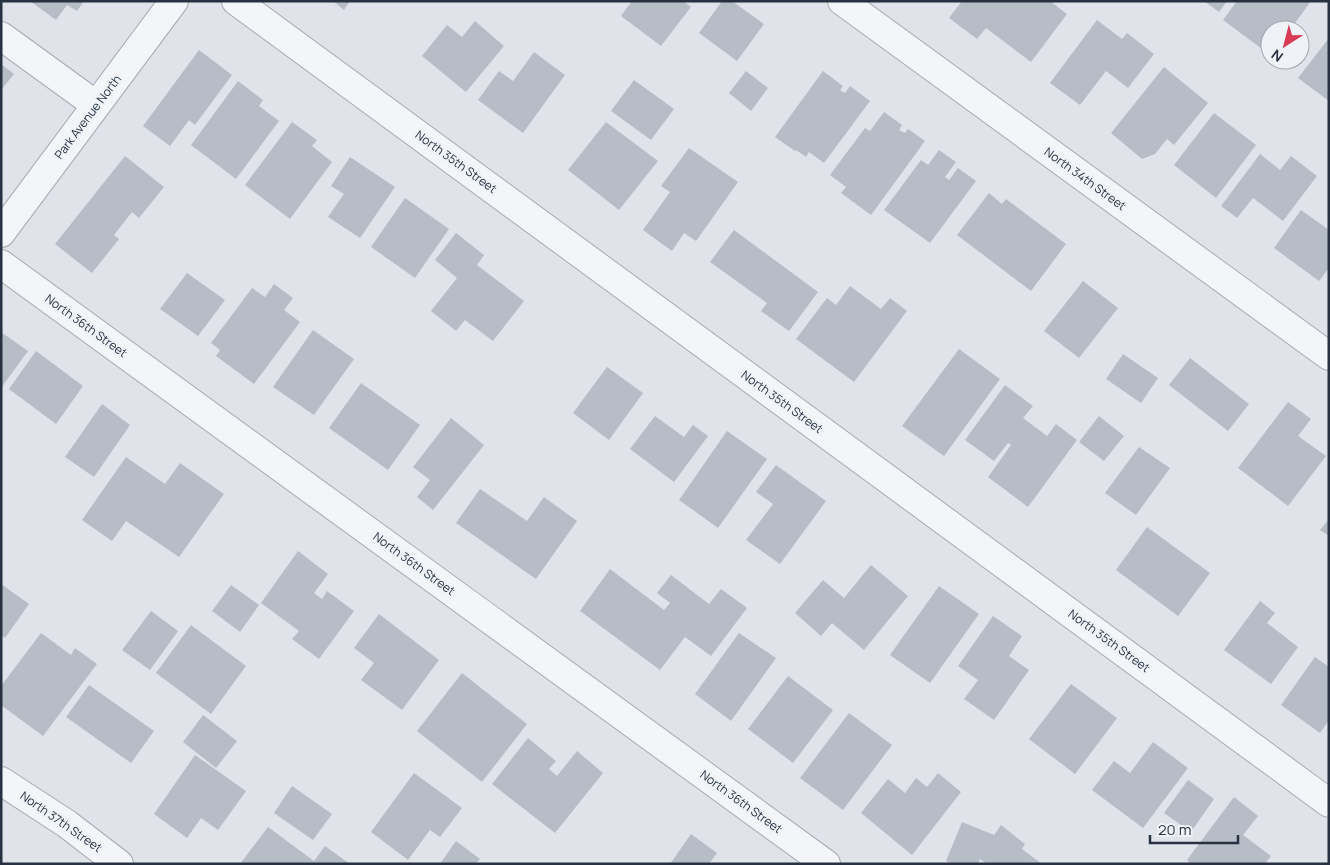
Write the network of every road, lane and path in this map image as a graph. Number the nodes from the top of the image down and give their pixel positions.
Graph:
1 (174, 1) edge
2 (236, 1) edge
3 (842, 1) edge
4 (1, 36) edge
5 (96, 105) junction
6 (1, 233) edge
7 (1, 264) edge
8 (1329, 356) edge
9 (1, 781) edge
10 (1329, 803) edge
11 (119, 864) edge
12 (826, 864) edge

1 - 5 street, Park Avenue North
2 - 10 street, North 35th Street
3 - 8 street, North 34th Street
4 - 5 street
5 - 6 street, Park Avenue North
7 - 12 street, North 36th Street
9 - 11 street, North 37th Street

